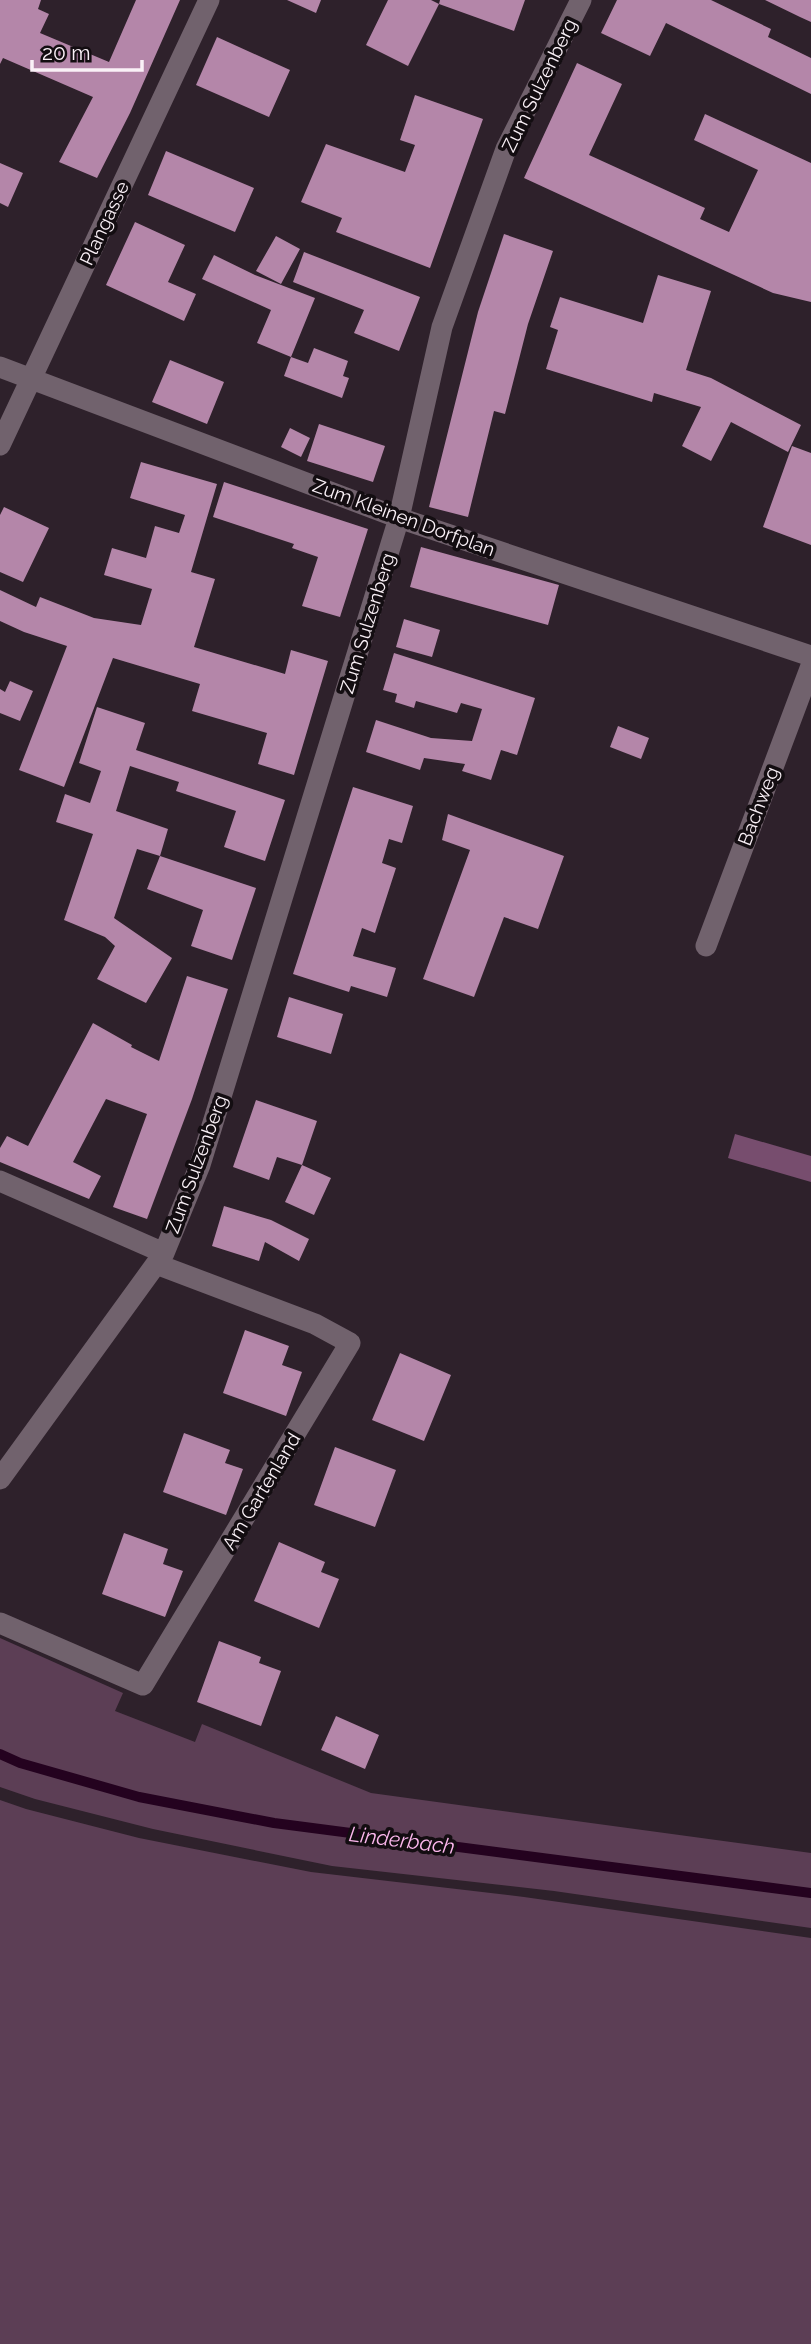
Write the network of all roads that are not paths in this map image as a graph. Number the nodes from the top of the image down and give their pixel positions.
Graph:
1 (209, 0) edge
2 (581, 0) edge
3 (0, 368) edge
4 (30, 379) junction
5 (0, 445) edge
6 (399, 518) junction
7 (811, 656) edge
8 (811, 666) edge
9 (705, 946) dead end
10 (0, 1181) edge
11 (160, 1259) junction
12 (0, 1479) edge
13 (0, 1623) edge

1 - 4 street, Plangasse
2 - 6 street, Zum Sulzenberg
3 - 4 street, Zum Kleinen Dorfplan
4 - 5 street, Plangasse
4 - 6 street, Zum Kleinen Dorfplan
6 - 7 street, Zum Kleinen Dorfplan
6 - 11 street, Zum Sulzenberg
8 - 9 street, Bachweg
10 - 11 street, Zum Sulzenberg
11 - 12 street, Zum Sulzenberg
11 - 13 street, Am Gartenland

